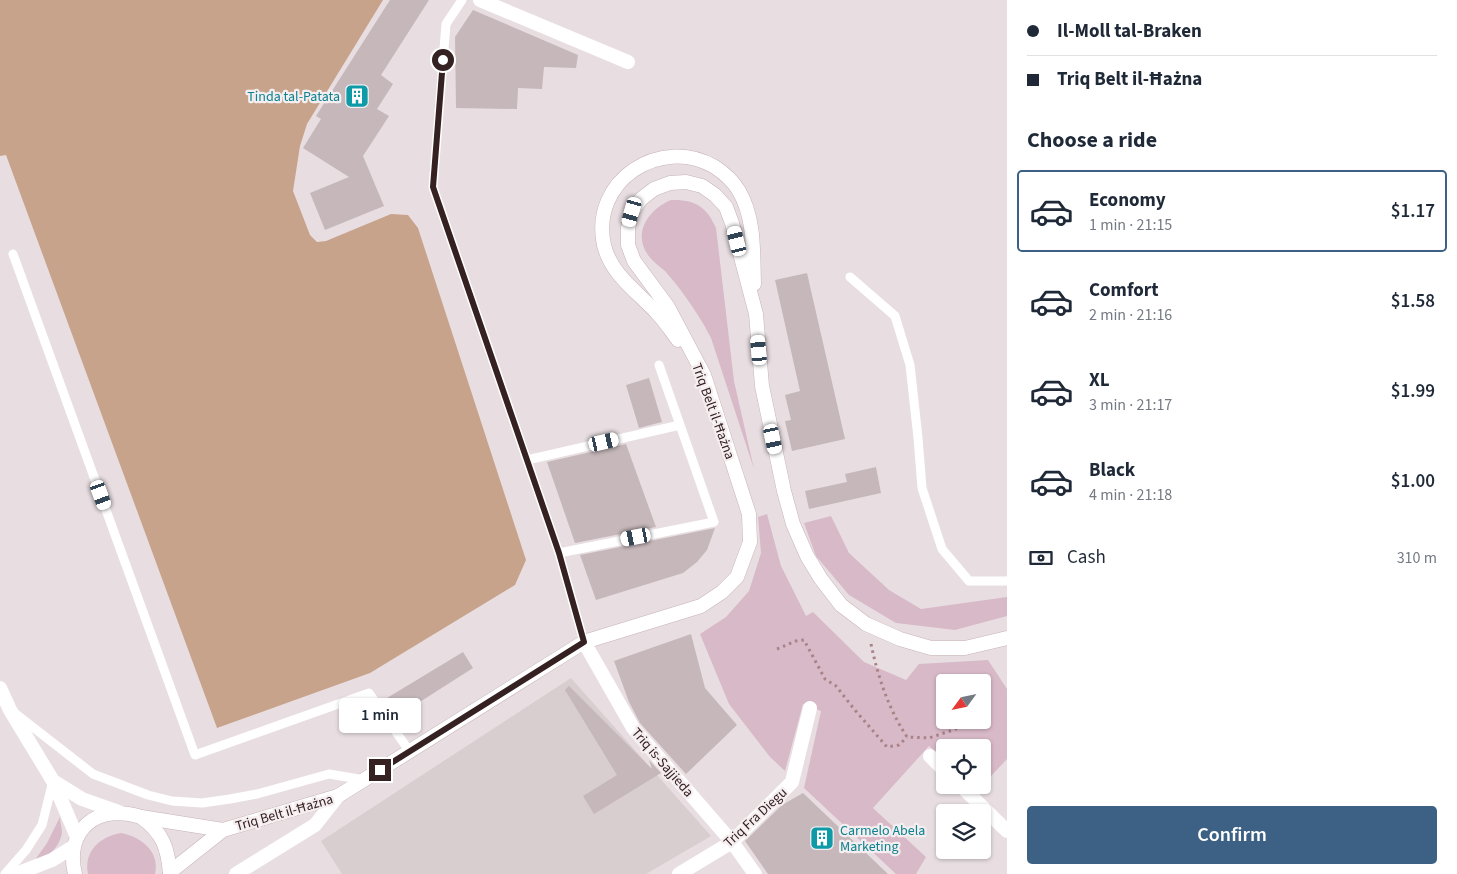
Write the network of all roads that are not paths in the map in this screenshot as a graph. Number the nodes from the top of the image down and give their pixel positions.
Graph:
1 (462, 0) edge
2 (480, 0) edge
3 (628, 62) dead end
4 (13, 254) dead end
5 (850, 277) dead end
6 (756, 314) junction
7 (659, 365) dead end
8 (704, 376) junction
9 (680, 424) junction
10 (527, 460) junction
11 (559, 553) junction
12 (1007, 582) edge
13 (1007, 638) edge
14 (584, 642) junction
15 (0, 688) edge
16 (810, 708) dead end
17 (10, 710) junction
18 (410, 752) junction
19 (930, 756) dead end
20 (936, 762) edge
21 (365, 780) junction
22 (53, 781) junction
23 (969, 794) edge
24 (338, 796) junction
25 (119, 812) junction
26 (140, 817) junction
27 (223, 830) junction
28 (1007, 831) edge
29 (75, 842) junction
30 (732, 842) junction
31 (170, 873) edge
32 (5, 874) edge
33 (16, 874) edge
34 (75, 874) edge
35 (236, 874) edge
36 (679, 874) edge
37 (755, 874) edge

1 - 10 lane
2 - 3 main road
4 - 18 lane
5 - 12 lane
6 - 8 main road, Triq Belt il-Ħażna
6 - 8 main road
6 - 13 main road, Triq Belt il-Ħażna
7 - 9 lane
8 - 14 main road, Triq Belt il-Ħażna
9 - 10 lane
9 - 11 lane
10 - 11 lane
11 - 14 lane
14 - 18 main road, Triq Belt il-Ħażna
14 - 30 main road, Triq is-Sajjieda
15 - 17 main road
16 - 30 main road, Triq Fra Diegu
17 - 21 lane
17 - 22 main road
18 - 21 main road, Triq Belt il-Ħażna
19 - 20 main road
21 - 24 main road, Triq Belt il-Ħażna
22 - 25 main road
22 - 29 main road
22 - 32 lane
23 - 28 main road
24 - 27 main road, Triq Belt il-Ħażna
24 - 35 main road
25 - 26 main road
25 - 29 main road
26 - 27 main road
26 - 31 main road
27 - 31 main road
29 - 33 main road
29 - 34 main road
30 - 36 main road, Triq Fra Diegu
30 - 37 main road, Triq is-Sajjieda

